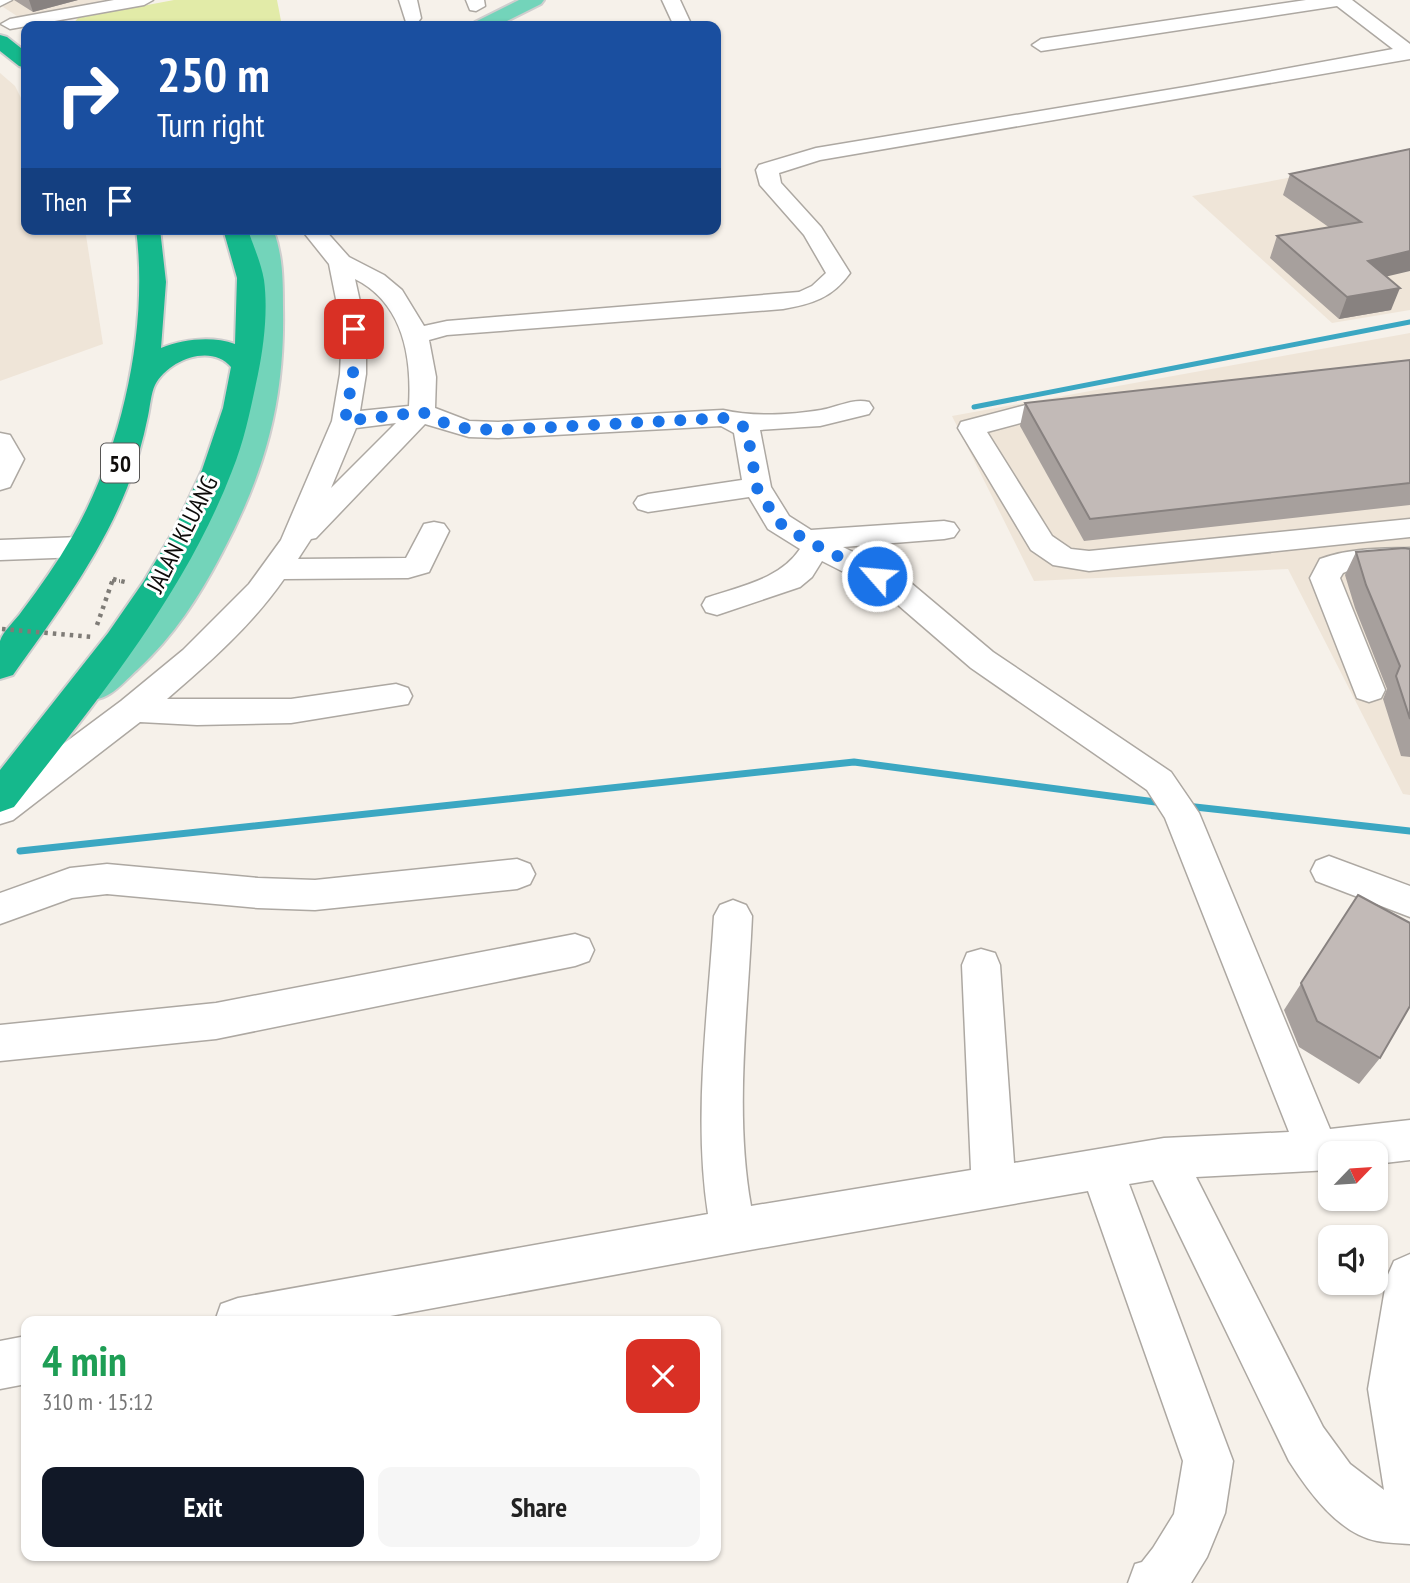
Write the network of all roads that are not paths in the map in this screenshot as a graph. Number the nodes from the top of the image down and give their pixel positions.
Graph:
1 (9, 0) edge
2 (106, 0) edge
3 (144, 0) edge
4 (534, 0) edge
5 (671, 0) edge
6 (34, 21) edge
7 (492, 21) edge
8 (681, 21) edge
9 (21, 24) edge
10 (3, 27) edge
11 (21, 35) edge
12 (1041, 45) dead end
13 (1409, 52) edge
14 (21, 54) edge
15 (149, 235) edge
16 (237, 235) edge
17 (263, 235) edge
18 (317, 235) edge
19 (340, 261) junction
20 (155, 306) junction
21 (252, 307) junction
22 (417, 335) junction
23 (246, 367) junction
24 (141, 383) junction
25 (1094, 405) edge
26 (860, 408) dead end
27 (422, 412) junction
28 (345, 421) junction
29 (739, 423) junction
30 (0, 441) edge
31 (0, 481) edge
32 (757, 488) junction
33 (648, 503) dead end
34 (944, 530) dead end
35 (434, 531) dead end
36 (1404, 532) edge
37 (885, 534) junction
38 (295, 542) junction
39 (811, 543) junction
40 (81, 547) junction
41 (0, 550) edge
42 (1410, 558) edge
43 (877, 576) junction
44 (268, 580) junction
45 (405, 592) dead end
46 (717, 605) dead end
47 (0, 666) edge
48 (1369, 690) dead end
49 (396, 696) dead end
50 (133, 710) junction
51 (65, 715) junction
52 (0, 797) edge
53 (0, 810) edge
54 (1329, 871) dead end
55 (517, 874) dead end
56 (1410, 902) edge
57 (0, 909) edge
58 (733, 916) dead end
59 (575, 950) dead end
60 (981, 965) dead end
61 (0, 1043) edge
62 (1410, 1140) edge
63 (1388, 1143) edge
64 (1318, 1151) joint
65 (1164, 1158) junction
66 (1102, 1170) junction
67 (994, 1188) junction
68 (733, 1231) junction
69 (1410, 1277) edge
70 (266, 1316) edge
71 (21, 1361) edge
72 (0, 1365) edge
73 (1410, 1497) edge
74 (1410, 1518) edge
75 (1154, 1583) edge

1 - 2 street
3 - 6 street
4 - 7 main road
5 - 8 street
9 - 10 street
10 - 11 highway
10 - 14 highway
12 - 13 street
13 - 22 street
15 - 20 highway, 50
16 - 21 highway, JALAN KLUANG
17 - 51 main road
18 - 19 street
19 - 22 street
19 - 28 street
20 - 21 highway
20 - 24 highway, 50
21 - 23 highway, JALAN KLUANG
22 - 27 street
23 - 24 highway
23 - 51 highway, JALAN KLUANG
24 - 40 highway, 50
25 - 36 street
26 - 29 street
27 - 28 street
27 - 29 street
27 - 38 street
28 - 38 street
29 - 32 street
30 - 31 street
32 - 33 street
32 - 39 street
34 - 37 street
35 - 44 street
37 - 39 street
37 - 43 street
38 - 44 street
39 - 43 street
39 - 46 street
40 - 41 street
40 - 47 highway, 50
42 - 48 street
43 - 64 street
44 - 45 street
44 - 50 street
49 - 50 street
50 - 53 street
51 - 52 highway, JALAN KLUANG
54 - 56 street
55 - 57 street
58 - 68 street
59 - 61 street
60 - 67 street
62 - 63 street
64 - 65 street
65 - 66 street
65 - 74 street
66 - 67 street
66 - 75 street
67 - 68 street
68 - 70 street
69 - 73 street
71 - 72 street

